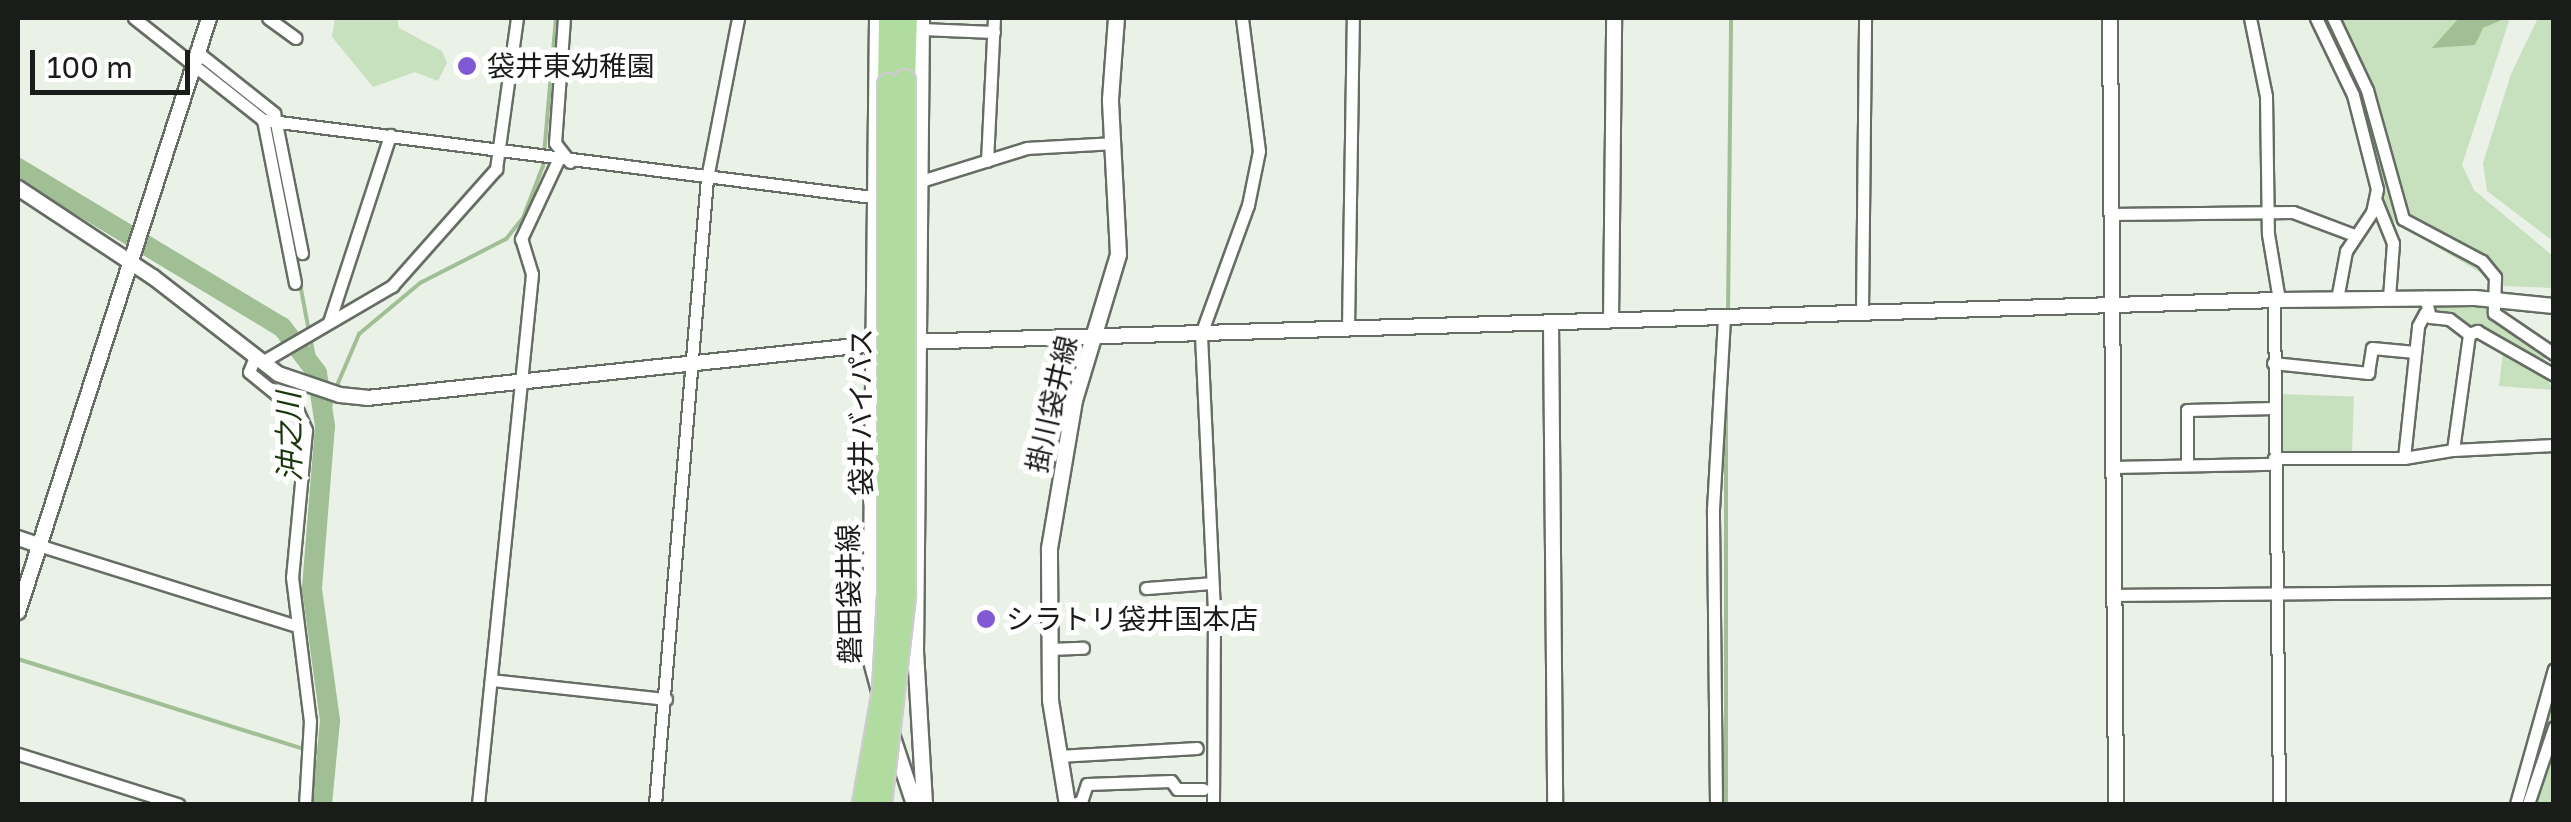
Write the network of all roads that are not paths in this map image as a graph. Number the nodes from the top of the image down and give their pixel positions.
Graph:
1 (134, 18) edge
2 (209, 18) edge
3 (268, 18) edge
4 (517, 18) edge
5 (564, 18) edge
6 (738, 18) edge
7 (877, 18) edge
8 (889, 18) edge
9 (994, 18) edge
10 (1116, 18) edge
11 (1242, 18) edge
12 (1353, 18) edge
13 (1614, 18) edge
14 (1865, 18) edge
15 (2110, 18) edge
16 (2250, 18) edge
17 (2316, 18) edge
18 (2333, 18) edge
19 (916, 21) edge
20 (994, 32) junction
21 (296, 38) dead end
22 (194, 57) junction
23 (896, 82) junction
24 (263, 120) junction
25 (278, 122) junction
26 (390, 135) junction
27 (1114, 143) junction
28 (503, 149) junction
29 (560, 161) junction
30 (987, 161) junction
31 (707, 178) junction
32 (921, 181) junction
33 (18, 188) edge
34 (872, 197) junction
35 (2376, 201) junction
36 (2268, 213) junction
37 (2110, 214) junction
38 (2422, 232) junction
39 (2354, 235) junction
40 (302, 252) dead end
41 (129, 256) junction
42 (295, 283) dead end
43 (2389, 298) junction
44 (2336, 299) junction
45 (2276, 300) junction
46 (2493, 300) junction
47 (2110, 304) junction
48 (2425, 305) junction
49 (2554, 306) edge
50 (1862, 312) junction
51 (1724, 316) junction
52 (1610, 320) junction
53 (329, 322) junction
54 (1550, 323) junction
55 (1348, 328) junction
56 (1201, 334) junction
57 (2469, 334) junction
58 (1092, 338) junction
59 (921, 342) junction
60 (874, 344) junction
61 (2416, 352) junction
62 (2552, 353) edge
63 (258, 360) junction
64 (696, 363) junction
65 (2273, 363) junction
66 (2542, 365) junction
67 (2554, 375) edge
68 (521, 383) junction
69 (2274, 408) junction
70 (2554, 445) edge
71 (2453, 450) junction
72 (2404, 458) junction
73 (2275, 461) junction
74 (2187, 465) junction
75 (2112, 467) junction
76 (18, 538) edge
77 (38, 545) junction
78 (1212, 583) junction
79 (1146, 588) dead end
80 (2554, 590) edge
81 (2278, 592) junction
82 (2113, 595) junction
83 (18, 612) edge
84 (293, 625) junction
85 (1083, 648) dead end
86 (1048, 650) junction
87 (2554, 669) edge
88 (491, 680) junction
89 (666, 699) junction
90 (2554, 728) edge
91 (1197, 748) dead end
92 (18, 754) edge
93 (1058, 756) junction
94 (1203, 789) dead end
95 (170, 803) edge
96 (304, 804) edge
97 (478, 804) edge
98 (655, 804) edge
99 (863, 804) edge
100 (882, 804) edge
101 (914, 804) edge
102 (924, 804) edge
103 (1069, 804) edge
104 (1212, 804) edge
105 (1555, 804) edge
106 (1716, 804) edge
107 (2116, 804) edge
108 (2280, 804) edge
109 (2516, 804) edge
110 (2528, 804) edge

1 - 22 street
2 - 22 street
3 - 21 street
4 - 28 street
5 - 29 street
6 - 31 street
7 - 34 main road, 磐田袋井線
8 - 23 highway, 袋井バイパス
9 - 20 street
10 - 27 main road, 掛川袋井線
11 - 56 street
12 - 55 street
13 - 52 street
14 - 50 street
15 - 37 street
16 - 36 street
17 - 35 street
18 - 38 street
19 - 20 street
19 - 23 highway, 袋井バイパス
19 - 32 main road
20 - 30 street
22 - 24 street
22 - 25 street
22 - 41 street
23 - 99 highway, 袋井バイパス, bridge
23 - 100 highway, 袋井バイパス, bridge
24 - 25 street
24 - 42 street
25 - 26 street
25 - 40 street
26 - 28 street
26 - 53 street
27 - 30 street
27 - 58 main road, 掛川袋井線
28 - 29 street
28 - 53 street
29 - 31 street
29 - 68 street
30 - 32 street
31 - 34 street
31 - 64 street
32 - 59 main road
33 - 41 street
34 - 60 main road, 磐田袋井線
35 - 38 street
35 - 39 street
35 - 43 street
36 - 37 street
36 - 39 street
36 - 45 street
37 - 47 street
38 - 46 street
39 - 44 street
41 - 63 street
41 - 77 street
43 - 44 street
43 - 48 street
44 - 45 street
45 - 47 street
45 - 65 street
46 - 48 street
46 - 49 street
46 - 62 street
47 - 50 street
47 - 75 street
48 - 57 street
48 - 61 street
50 - 51 street
51 - 52 street
51 - 106 street
52 - 54 street
53 - 63 street
54 - 55 street
54 - 105 street
55 - 56 street
56 - 58 street
56 - 78 street
57 - 66 street
57 - 71 street
58 - 59 street
58 - 86 main road, 掛川袋井線
59 - 60 street
59 - 102 main road
60 - 64 street
60 - 101 main road, 磐田袋井線
61 - 65 street
61 - 72 street
62 - 66 street
63 - 68 street
63 - 84 street
64 - 68 street
64 - 89 street
65 - 69 street
66 - 67 street
68 - 88 street
69 - 73 street
69 - 74 street
70 - 71 street
71 - 72 street
72 - 73 street
73 - 74 street
73 - 81 street
74 - 75 street
75 - 82 street
76 - 77 street
77 - 83 street
77 - 84 street
78 - 79 street
78 - 104 street
80 - 81 street
81 - 82 street
81 - 108 street
82 - 107 street
84 - 96 street
85 - 86 street
86 - 93 main road, 掛川袋井線
87 - 109 street
88 - 89 street
88 - 97 street
89 - 98 street
90 - 110 street
91 - 93 street
92 - 95 street
93 - 103 main road, 掛川袋井線
94 - 103 street

